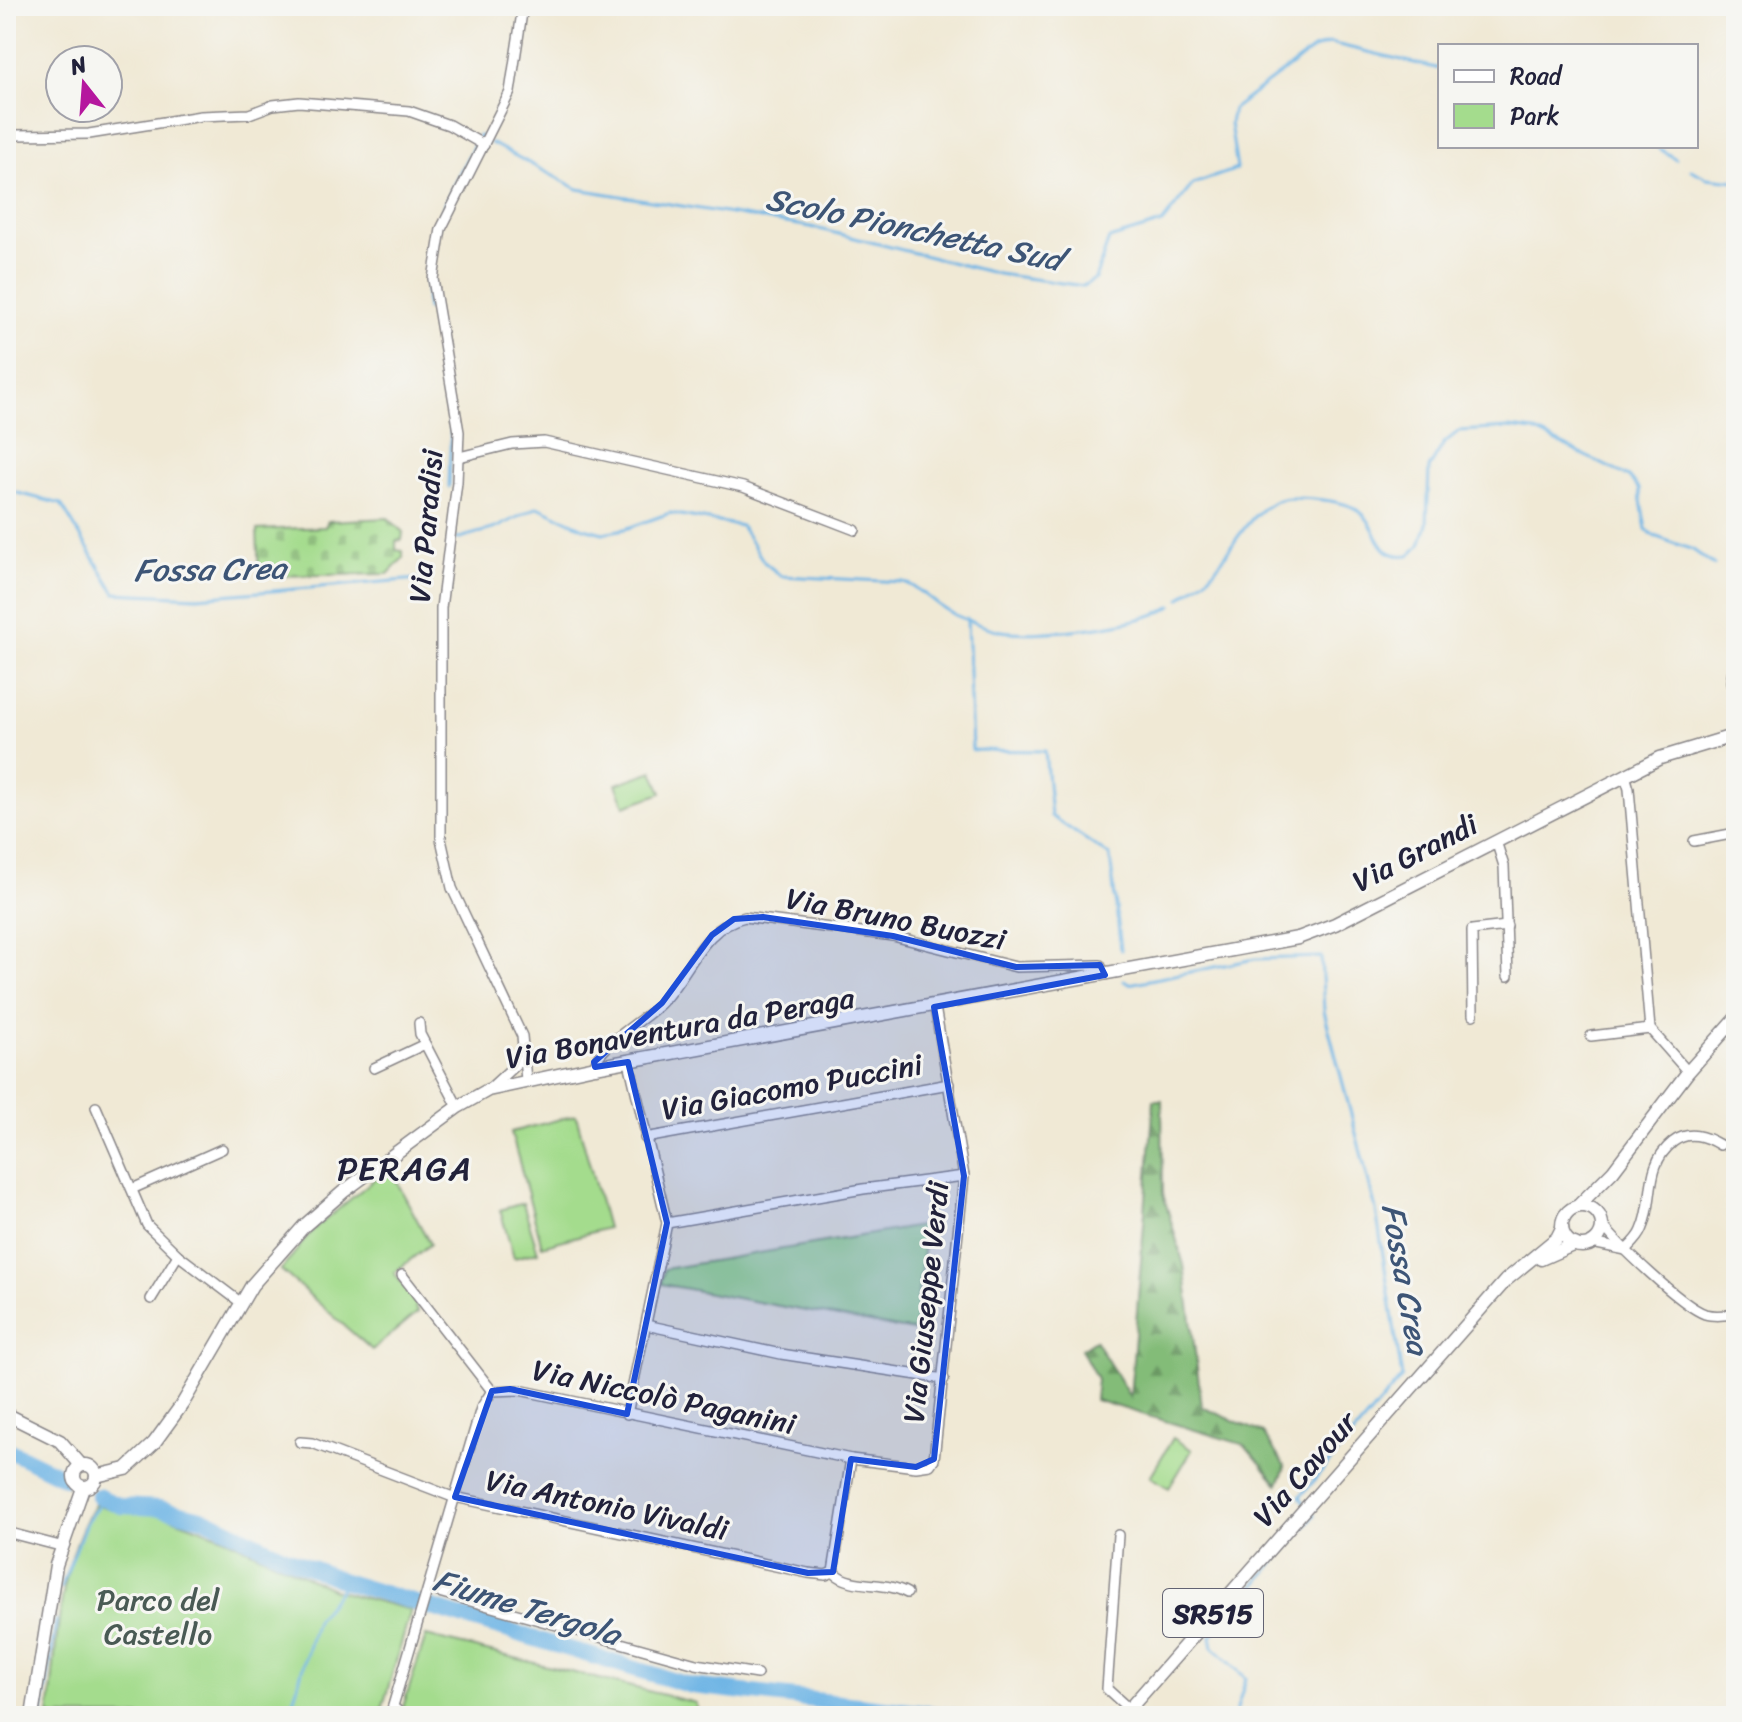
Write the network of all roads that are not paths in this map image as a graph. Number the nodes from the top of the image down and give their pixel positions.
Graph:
1 (523, 6) edge
2 (15, 135) dead end
3 (479, 142) junction
4 (459, 457) junction
5 (855, 530) dead end
6 (1736, 651) edge
7 (1736, 707) edge
8 (1736, 735) edge
9 (1625, 775) junction
10 (1736, 833) edge
11 (1496, 841) junction
12 (1694, 841) dead end
13 (1507, 926) junction
14 (1105, 975) junction
15 (1508, 976) dead end
16 (935, 1007) junction
17 (1473, 1015) dead end
18 (1736, 1018) edge
19 (419, 1023) dead end
20 (1650, 1029) junction
21 (1591, 1036) dead end
22 (425, 1044) junction
23 (526, 1055) junction
24 (629, 1062) junction
25 (595, 1067) junction
26 (374, 1068) dead end
27 (1688, 1072) junction
28 (526, 1080) junction
29 (949, 1084) junction
30 (488, 1090) junction
31 (96, 1107) dead end
32 (458, 1107) junction
33 (645, 1138) junction
34 (1720, 1145) dead end
35 (222, 1149) dead end
36 (1613, 1171) junction
37 (964, 1176) junction
38 (132, 1189) junction
39 (1578, 1206) junction
40 (1600, 1218) junction
41 (667, 1223) junction
42 (1562, 1228) junction
43 (1592, 1243) junction
44 (1575, 1244) junction
45 (1626, 1250) junction
46 (178, 1255) junction
47 (1523, 1265) junction
48 (402, 1275) dead end
49 (151, 1299) dead end
50 (240, 1302) junction
51 (1736, 1314) edge
52 (646, 1325) junction
53 (944, 1379) junction
54 (492, 1391) junction
55 (6, 1414) edge
56 (627, 1414) junction
57 (300, 1442) dead end
58 (851, 1459) junction
59 (934, 1459) joint
60 (81, 1465) junction
61 (96, 1476) junction
62 (83, 1488) junction
63 (455, 1497) junction
64 (6, 1532) edge
65 (1118, 1535) dead end
66 (60, 1546) junction
67 (833, 1572) junction
68 (426, 1593) junction
69 (907, 1593) dead end
70 (757, 1674) dead end
71 (392, 1712) edge
72 (1126, 1712) edge
73 (32, 1716) edge
74 (404, 1716) edge

1 - 3 street, Via Paradisi
2 - 3 street
3 - 4 street, Via Paradisi
4 - 5 street
4 - 23 street, Via Paradisi
6 - 7 street
8 - 9 main road, Via Grandi
9 - 11 main road, Via Grandi
9 - 20 street
10 - 12 street
11 - 13 street
11 - 14 main road, Via Grandi
13 - 15 street
13 - 17 street
14 - 16 main road, Via Bonaventura da Peraga
14 - 25 street, Via Bruno Buozzi
16 - 24 main road, Via Bonaventura da Peraga
16 - 29 street, Via Giuseppe Verdi
18 - 27 main road
19 - 22 street
20 - 21 street
20 - 27 street
22 - 26 street
22 - 32 street
23 - 28 street, Via Paradisi
23 - 30 street
24 - 25 main road, Via Bonaventura da Peraga
24 - 33 street
25 - 28 main road, Via Bonaventura da Peraga
27 - 36 main road
28 - 30 main road, Via Bonaventura da Peraga
29 - 33 street, Via Giacomo Puccini
29 - 37 street, Via Giuseppe Verdi
30 - 32 main road, Via Bonaventura da Peraga
31 - 38 street
32 - 50 main road, Via Bonaventura da Peraga
33 - 41 street
34 - 45 street
35 - 38 street
36 - 39 main road
36 - 40 main road
37 - 41 street
37 - 53 street, Via Giuseppe Verdi
38 - 46 street
39 - 40 main road
39 - 42 main road
40 - 43 main road
40 - 45 street
41 - 52 street
42 - 44 main road
42 - 47 main road, Via Cavour / SR515
43 - 44 main road
43 - 45 street
44 - 47 main road, Via Cavour / SR515
45 - 51 street
46 - 49 street
46 - 50 street
47 - 72 main road, Via Cavour / SR515
48 - 54 street, Via Niccolò Paganini
50 - 61 main road, Via Bonaventura da Peraga
52 - 53 street
52 - 56 street
53 - 59 street, Via Giuseppe Verdi
54 - 56 street, Via Niccolò Paganini
54 - 63 street
55 - 60 main road
56 - 58 street, Via Niccolò Paganini
57 - 63 street, Via Antonio Vivaldi
58 - 59 street, Via Niccolò Paganini
58 - 67 street
60 - 61 main road
60 - 62 main road
61 - 62 main road
62 - 66 main road
63 - 67 street, Via Antonio Vivaldi
63 - 68 street
64 - 66 street
65 - 72 street, Via Cavour
66 - 73 main road
67 - 69 street, Via Antonio Vivaldi
68 - 70 street
68 - 71 street
71 - 74 street

